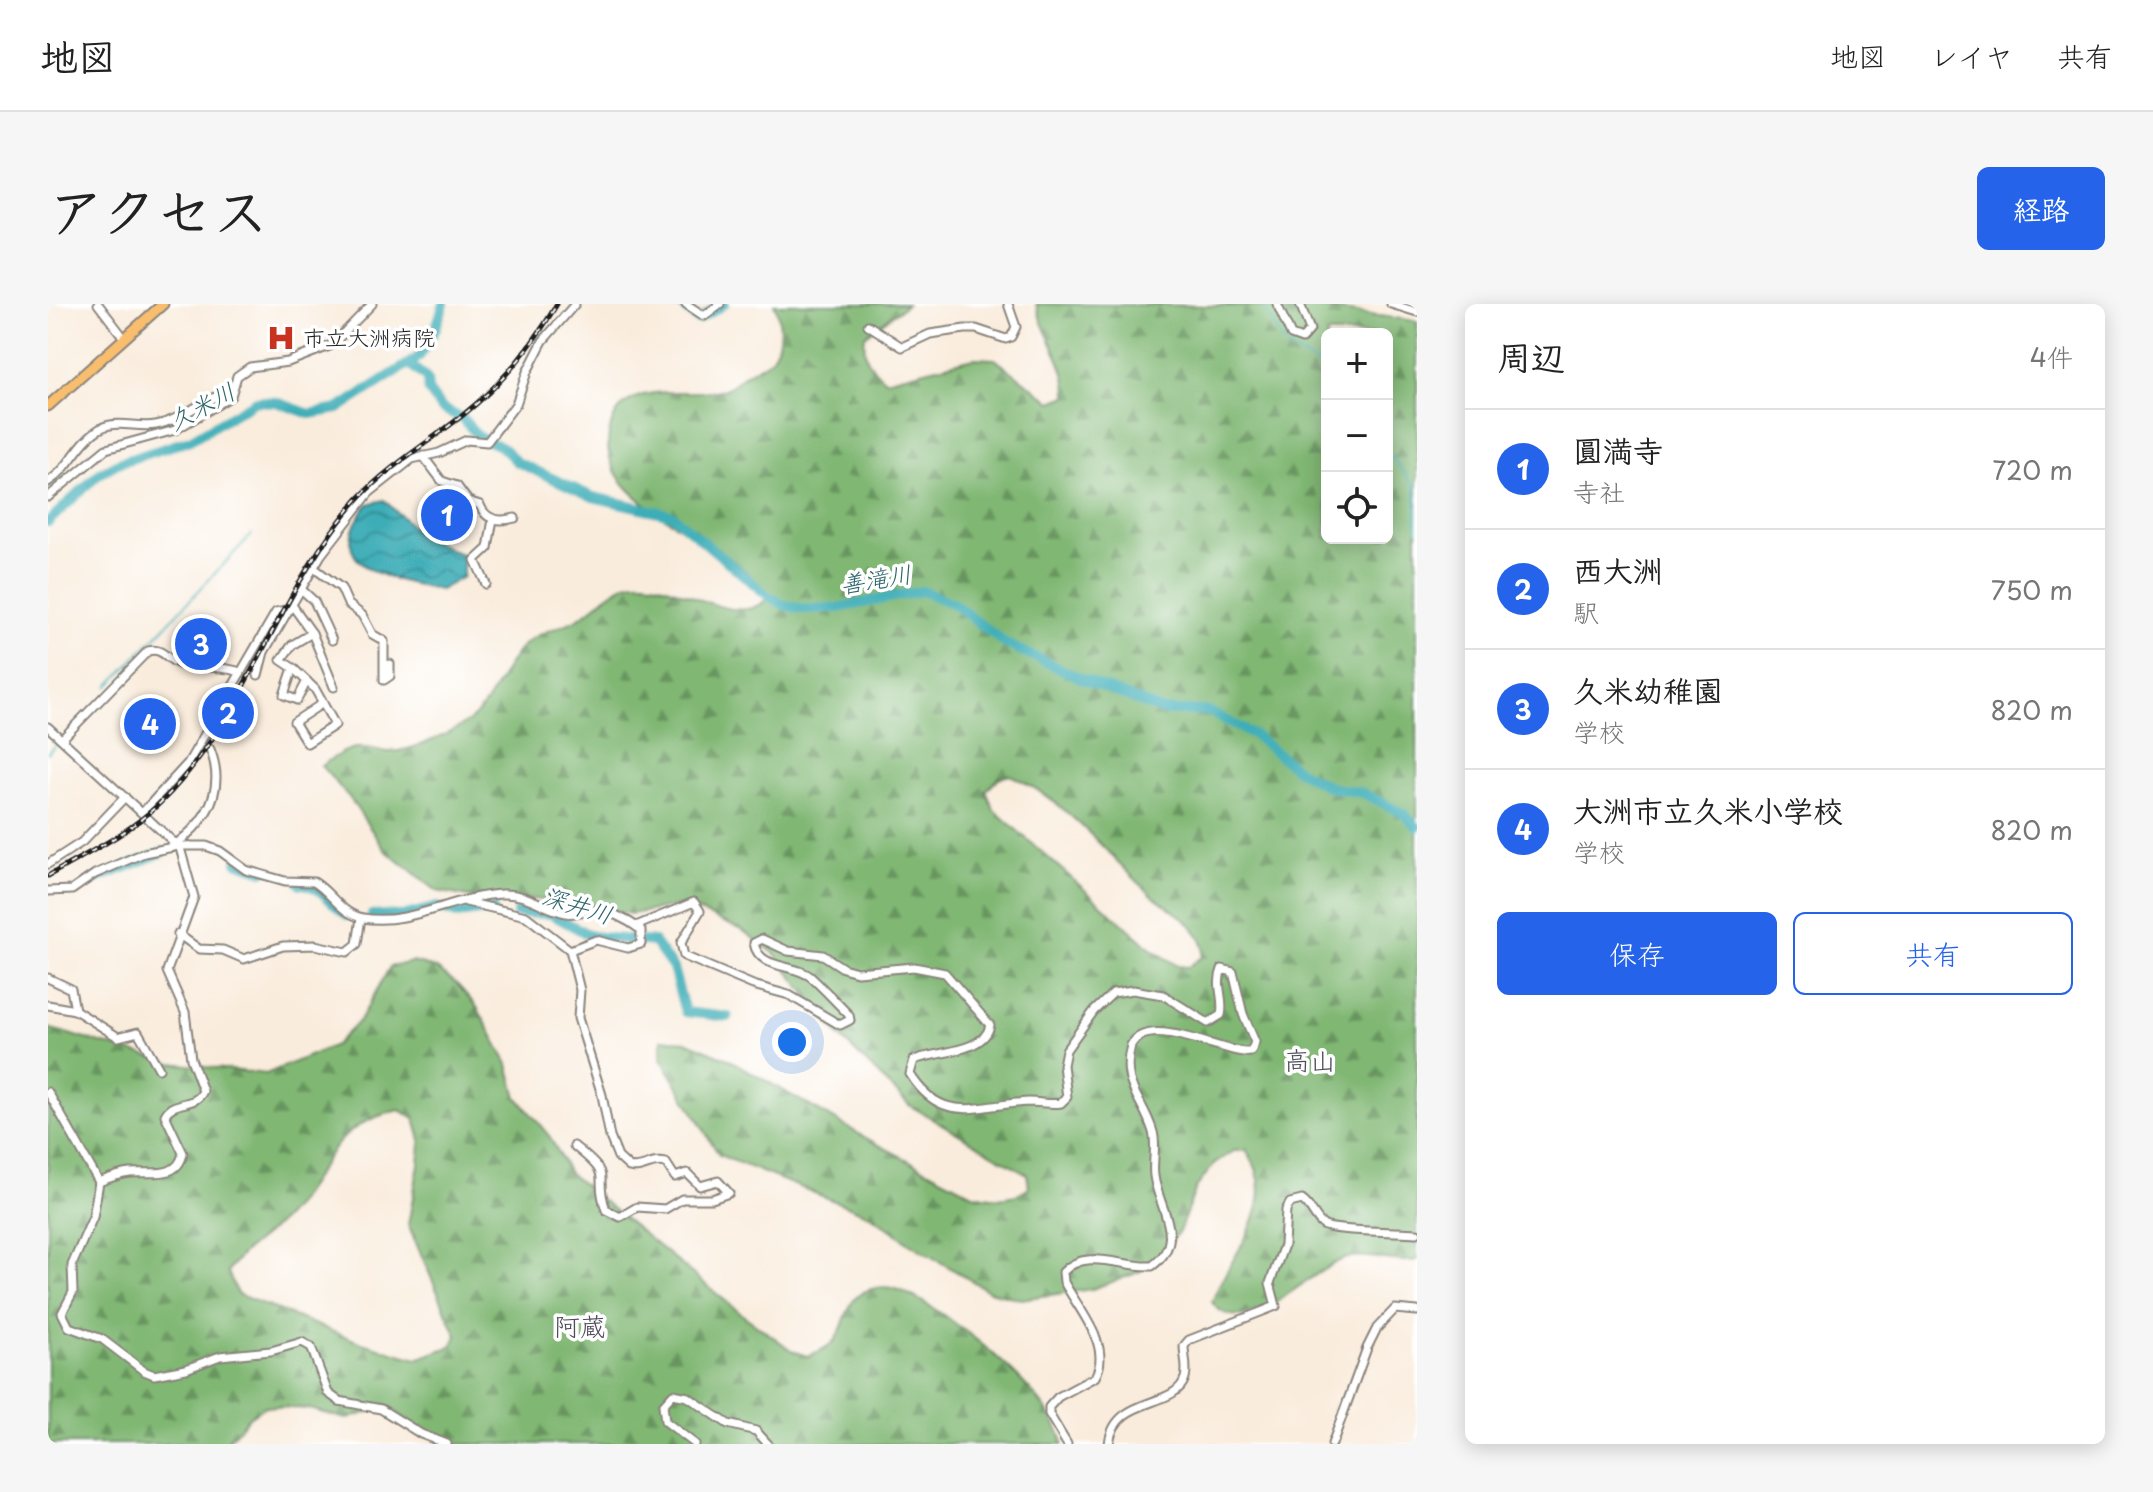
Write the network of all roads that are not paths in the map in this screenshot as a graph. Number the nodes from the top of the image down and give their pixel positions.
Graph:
1 (98, 304) edge
2 (163, 304) edge
3 (356, 304) edge
4 (372, 304) edge
5 (575, 304) edge
6 (686, 304) edge
7 (720, 304) edge
8 (1008, 304) edge
9 (1277, 304) edge
10 (1300, 304) edge
11 (1391, 304) edge
12 (364, 312) junction
13 (1417, 312) edge
14 (868, 325) dead end
15 (124, 338) junction
16 (231, 392) junction
17 (48, 406) edge
18 (423, 456) junction
19 (48, 482) edge
20 (50, 494) edge
21 (515, 518) dead end
22 (493, 519) junction
23 (314, 568) junction
24 (486, 584) dead end
25 (301, 589) junction
26 (290, 607) junction
27 (312, 633) junction
28 (332, 640) dead end
29 (390, 664) dead end
30 (293, 668) junction
31 (241, 672) junction
32 (258, 675) dead end
33 (307, 681) junction
34 (334, 687) dead end
35 (323, 703) junction
36 (48, 727) edge
37 (62, 739) junction
38 (210, 749) dead end
39 (125, 797) junction
40 (142, 813) junction
41 (179, 847) junction
42 (48, 864) edge
43 (50, 893) edge
44 (463, 901) junction
45 (361, 918) junction
46 (636, 926) junction
47 (178, 934) junction
48 (570, 950) junction
49 (48, 978) edge
50 (48, 1008) edge
51 (75, 1010) junction
52 (159, 1069) dead end
53 (48, 1092) edge
54 (574, 1146) dead end
55 (99, 1182) junction
56 (1417, 1233) edge
57 (1417, 1311) edge
58 (447, 1444) edge
59 (695, 1444) edge
60 (768, 1444) edge
61 (1067, 1444) edge
62 (1109, 1444) edge
63 (1332, 1444) edge

1 - 15 street
2 - 15 main road
3 - 12 street
4 - 12 street
5 - 18 street
6 - 7 street
8 - 14 street
9 - 10 street
11 - 13 street
12 - 16 street
15 - 17 main road
16 - 19 street
16 - 20 street
18 - 22 street
18 - 23 street
21 - 22 street
22 - 24 street
23 - 25 street
23 - 29 street
25 - 26 street
25 - 28 street
26 - 27 street
26 - 31 street
26 - 32 street
27 - 30 street
27 - 34 street
30 - 33 street
30 - 33 street
31 - 37 street
31 - 40 street
33 - 35 street
35 - 35 street
36 - 37 street
37 - 39 street
38 - 41 street
39 - 40 street
39 - 42 street
40 - 41 street
41 - 43 street
41 - 45 street
41 - 47 street
44 - 45 street
44 - 46 street
44 - 48 street
45 - 47 street
46 - 48 street
46 - 61 street
47 - 55 street
48 - 54 street
49 - 51 street
50 - 51 street
51 - 52 street
53 - 55 street
55 - 58 street
56 - 62 street
57 - 63 street
59 - 60 street

